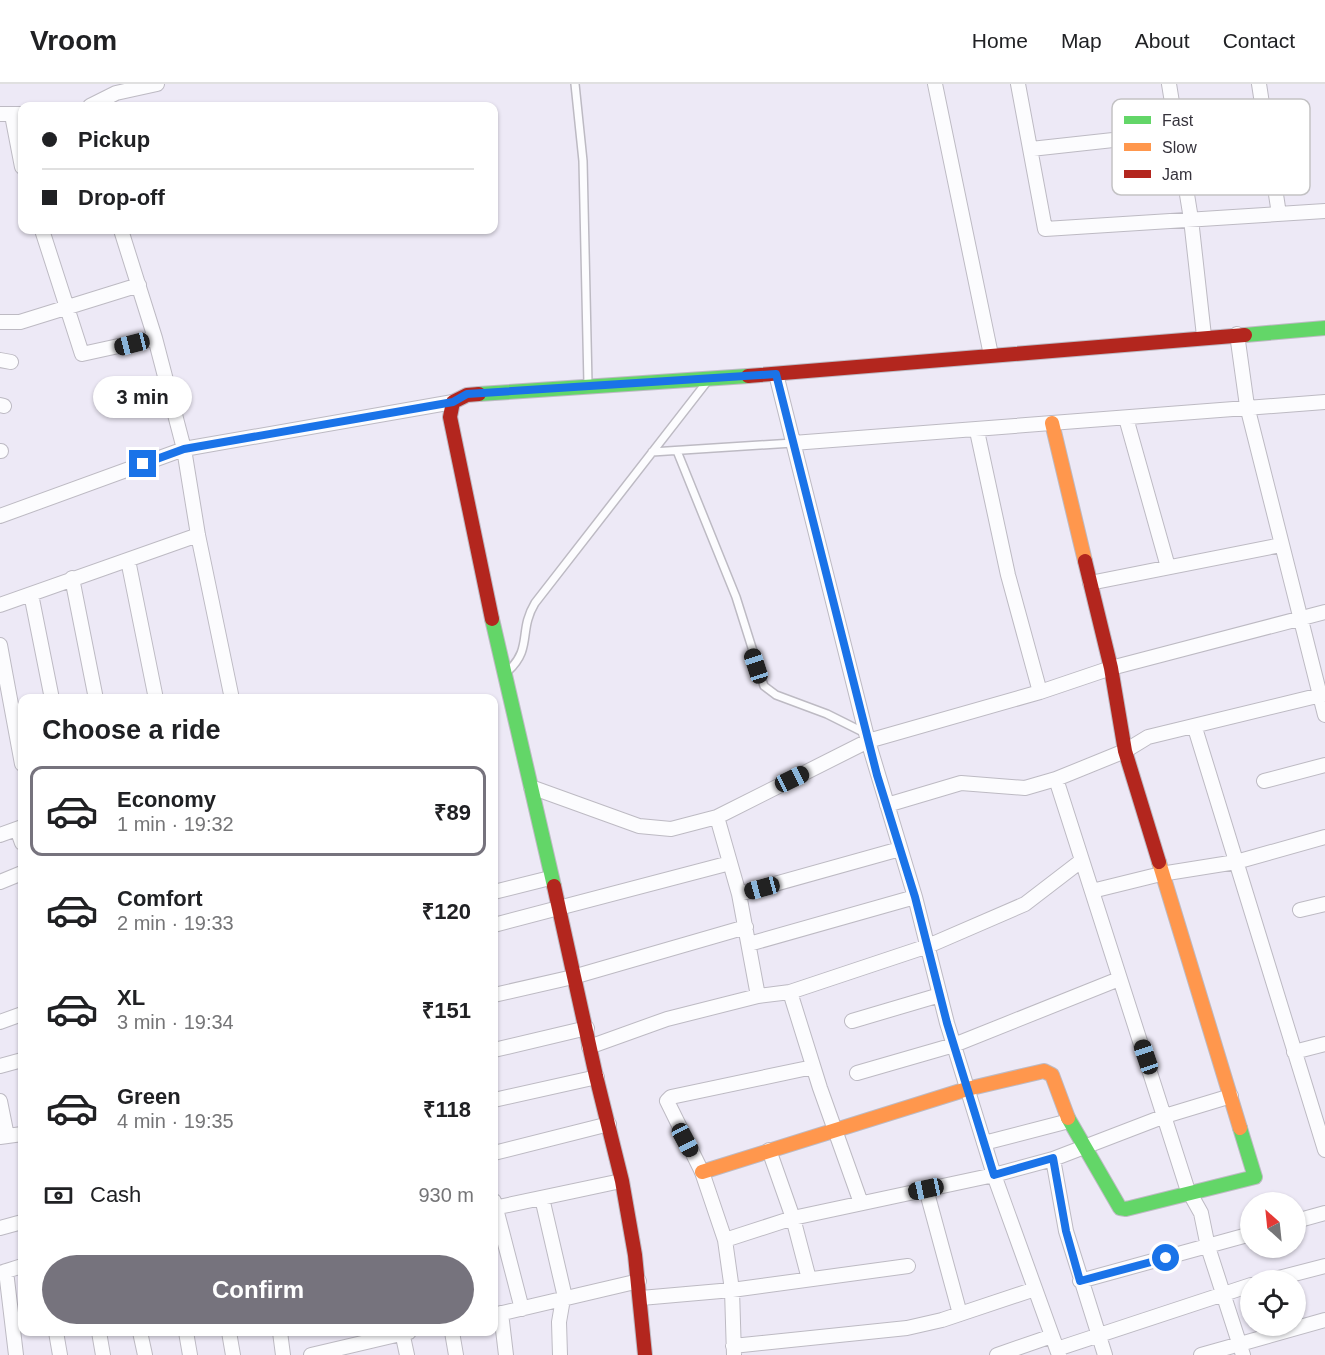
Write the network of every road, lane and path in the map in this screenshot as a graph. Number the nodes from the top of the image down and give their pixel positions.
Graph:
1 (157, 84) edge
2 (575, 84) edge
3 (935, 84) edge
4 (1018, 84) edge
5 (1169, 84) edge
6 (1259, 84) edge
7 (1171, 99) edge
8 (1261, 99) edge
9 (98, 102) edge
10 (12, 114) edge
11 (1112, 140) edge
12 (18, 146) edge
13 (1031, 149) junction
14 (1187, 195) edge
15 (1276, 195) edge
16 (1325, 211) edge
17 (1279, 214) junction
18 (1191, 219) junction
19 (43, 234) edge
20 (122, 234) edge
21 (139, 285) junction
22 (68, 305) junction
23 (0, 322) edge
24 (1325, 328) edge
25 (1237, 334) junction
26 (1204, 336) junction
27 (155, 338) junction
28 (991, 356) junction
29 (776, 374) junction
30 (710, 379) junction
31 (588, 387) junction
32 (453, 402) junction
33 (1325, 402) edge
34 (1247, 406) junction
35 (1126, 418) junction
36 (1052, 423) junction
37 (977, 431) junction
38 (793, 443) junction
39 (184, 449) junction
40 (676, 451) junction
41 (652, 452) junction
42 (0, 516) edge
43 (198, 535) junction
44 (1281, 545) junction
45 (128, 560) junction
46 (1168, 567) junction
47 (72, 578) junction
48 (1090, 583) junction
49 (31, 594) junction
50 (0, 605) edge
51 (1325, 612) edge
52 (1300, 620) junction
53 (0, 645) edge
54 (1111, 668) junction
55 (504, 674) junction
56 (1040, 692) junction
57 (51, 694) edge
58 (95, 694) edge
59 (155, 694) edge
60 (231, 694) edge
61 (1322, 695) edge
62 (1325, 716) edge
63 (1195, 728) junction
64 (868, 737) junction
65 (18, 742) edge
66 (1125, 751) junction
67 (1325, 765) edge
68 (1056, 779) junction
69 (1264, 781) dead end
70 (531, 787) junction
71 (887, 805) junction
72 (717, 817) junction
73 (18, 829) edge
74 (0, 835) edge
75 (1325, 837) edge
76 (900, 849) junction
77 (1081, 861) junction
78 (1236, 862) junction
79 (730, 863) junction
80 (1161, 874) junction
81 (18, 875) edge
82 (550, 878) junction
83 (0, 882) edge
84 (498, 891) edge
85 (1092, 891) junction
86 (739, 894) junction
87 (915, 897) junction
88 (1325, 904) edge
89 (557, 908) junction
90 (1300, 910) dead end
91 (498, 924) edge
92 (746, 927) junction
93 (749, 944) junction
94 (928, 946) junction
95 (573, 977) junction
96 (1119, 979) junction
97 (790, 992) junction
98 (498, 994) edge
99 (940, 995) junction
100 (758, 996) junction
101 (18, 1015) edge
102 (0, 1022) edge
103 (852, 1022) dead end
104 (587, 1028) junction
105 (1325, 1044) edge
106 (954, 1045) junction
107 (589, 1047) junction
108 (498, 1049) edge
109 (1294, 1052) junction
110 (18, 1061) edge
111 (0, 1066) edge
112 (813, 1067) junction
113 (857, 1073) dead end
114 (597, 1077) junction
115 (968, 1089) junction
116 (1232, 1096) junction
117 (498, 1099) edge
118 (0, 1101) edge
119 (1165, 1116) junction
120 (1069, 1121) junction
121 (609, 1124) junction
122 (835, 1129) junction
123 (4, 1136) edge
124 (984, 1143) junction
125 (1084, 1148) junction
126 (769, 1150) junction
127 (1325, 1150) edge
128 (498, 1152) edge
129 (1053, 1158) junction
130 (702, 1172) junction
131 (994, 1175) junction
132 (621, 1181) junction
133 (926, 1189) junction
134 (1189, 1193) junction
135 (542, 1198) junction
136 (861, 1203) junction
137 (498, 1204) edge
138 (1325, 1213) edge
139 (793, 1218) junction
140 (1306, 1218) edge
141 (18, 1223) edge
142 (0, 1225) edge
143 (1240, 1237) edge
144 (498, 1238) edge
145 (725, 1240) junction
146 (1208, 1246) junction
147 (501, 1262) edge
148 (908, 1266) dead end
149 (1325, 1266) edge
150 (18, 1267) edge
151 (1306, 1271) edge
152 (3, 1272) edge
153 (809, 1279) junction
154 (639, 1281) junction
155 (1080, 1281) junction
156 (1240, 1288) edge
157 (1035, 1289) junction
158 (732, 1290) junction
159 (1222, 1293) junction
160 (564, 1298) junction
161 (641, 1298) junction
162 (522, 1309) junction
163 (498, 1314) edge
164 (960, 1314) junction
165 (498, 1319) edge
166 (1325, 1320) edge
167 (1099, 1335) junction
168 (57, 1336) edge
169 (100, 1336) edge
170 (141, 1336) edge
171 (187, 1336) edge
172 (230, 1336) edge
173 (281, 1336) edge
174 (389, 1336) edge
175 (405, 1336) edge
176 (453, 1336) edge
177 (1056, 1347) edge
178 (1241, 1349) edge
179 (734, 1351) edge
180 (16, 1355) edge
181 (60, 1355) edge
182 (103, 1355) edge
183 (145, 1355) edge
184 (190, 1355) edge
185 (233, 1355) edge
186 (283, 1355) edge
187 (311, 1355) edge
188 (407, 1355) edge
189 (456, 1355) edge
190 (506, 1355) edge
191 (560, 1355) edge
192 (645, 1355) edge
193 (997, 1355) edge
194 (1105, 1355) edge
195 (1201, 1355) edge

1 - 9 street
2 - 31 lane
3 - 28 street
4 - 13 street
5 - 7 street
6 - 8 street
10 - 12 street
11 - 13 street
13 - 18 street
14 - 18 street
15 - 17 street
16 - 17 street
17 - 18 street
18 - 26 street
19 - 22 street
20 - 21 street
21 - 22 street
21 - 27 street
22 - 23 street
22 - 27 street
24 - 25 street
25 - 26 street
25 - 34 street
26 - 28 street
27 - 39 street
28 - 29 street
29 - 30 street
29 - 38 street
30 - 31 street
30 - 41 lane
31 - 32 street
32 - 39 street
32 - 55 street
33 - 34 street
34 - 35 street
34 - 44 street
35 - 36 street
35 - 46 street
36 - 37 street
36 - 48 street
37 - 38 street
37 - 56 street
38 - 40 lane
38 - 64 street
39 - 42 street
39 - 43 street
40 - 41 lane
40 - 64 lane
41 - 55 lane
43 - 45 street
43 - 60 street
44 - 46 street
44 - 52 street
45 - 47 street
45 - 59 street
46 - 48 street
47 - 49 street
47 - 58 street
48 - 54 street
49 - 50 street
49 - 57 street
51 - 52 street
52 - 54 street
52 - 61 street
53 - 65 street
54 - 56 street
54 - 66 street
55 - 70 street
56 - 64 street
61 - 62 street
61 - 63 street
63 - 66 street
63 - 78 street
64 - 71 street
64 - 72 street
66 - 68 street
66 - 80 street
67 - 69 street
68 - 71 street
68 - 77 street
70 - 72 street
70 - 82 street
71 - 76 street
72 - 79 street
73 - 74 street
75 - 78 street
76 - 86 street
76 - 87 street
77 - 85 street
77 - 94 street
78 - 80 street
78 - 109 street
79 - 86 street
79 - 89 street
80 - 85 street
80 - 116 street
81 - 83 street
82 - 84 street
82 - 89 street
85 - 96 street
86 - 92 street
87 - 93 street
87 - 94 street
88 - 90 street
89 - 91 street
89 - 95 street
92 - 93 street
92 - 95 street
93 - 100 street
94 - 97 street
94 - 99 street
95 - 98 street
95 - 104 street
96 - 106 street
96 - 119 street
97 - 100 street
97 - 112 street
99 - 103 street
99 - 106 street
100 - 107 street
101 - 102 street
104 - 107 street
104 - 108 street
105 - 109 street
106 - 113 street
106 - 115 street
107 - 114 street
109 - 127 street
110 - 111 street
112 - 122 street
112 - 130 street
114 - 117 street
114 - 121 street
115 - 120 street
115 - 122 street
115 - 124 street
116 - 119 street
116 - 134 street
118 - 123 street
119 - 125 street
119 - 134 street
120 - 124 street
120 - 125 street
121 - 128 street
121 - 132 street
122 - 126 street
122 - 136 street
124 - 131 street
125 - 129 street
125 - 134 street
126 - 130 street
126 - 139 street
129 - 131 street
129 - 155 street
130 - 145 street
131 - 133 street
131 - 157 street
132 - 135 street
132 - 154 street
133 - 136 street
133 - 164 street
134 - 146 street
135 - 137 street
135 - 160 street
136 - 139 street
138 - 140 street
139 - 145 street
139 - 153 street
141 - 142 street
143 - 146 street
144 - 147 street
145 - 158 street
146 - 155 street
146 - 159 street
147 - 162 street
148 - 153 street
149 - 151 street
150 - 152 street
152 - 180 street
153 - 158 street
154 - 160 street
154 - 161 street
155 - 167 street
156 - 159 street
157 - 164 street
157 - 177 street
158 - 161 street
158 - 179 street
159 - 167 street
159 - 178 street
160 - 162 street
160 - 191 street
161 - 192 street
162 - 163 street
164 - 179 street
165 - 190 street
166 - 178 street
167 - 177 street
167 - 194 street
168 - 181 street
169 - 182 street
170 - 183 street
171 - 184 street
172 - 185 street
173 - 186 street
174 - 187 street
175 - 188 street
176 - 189 street
177 - 193 street
178 - 195 street

